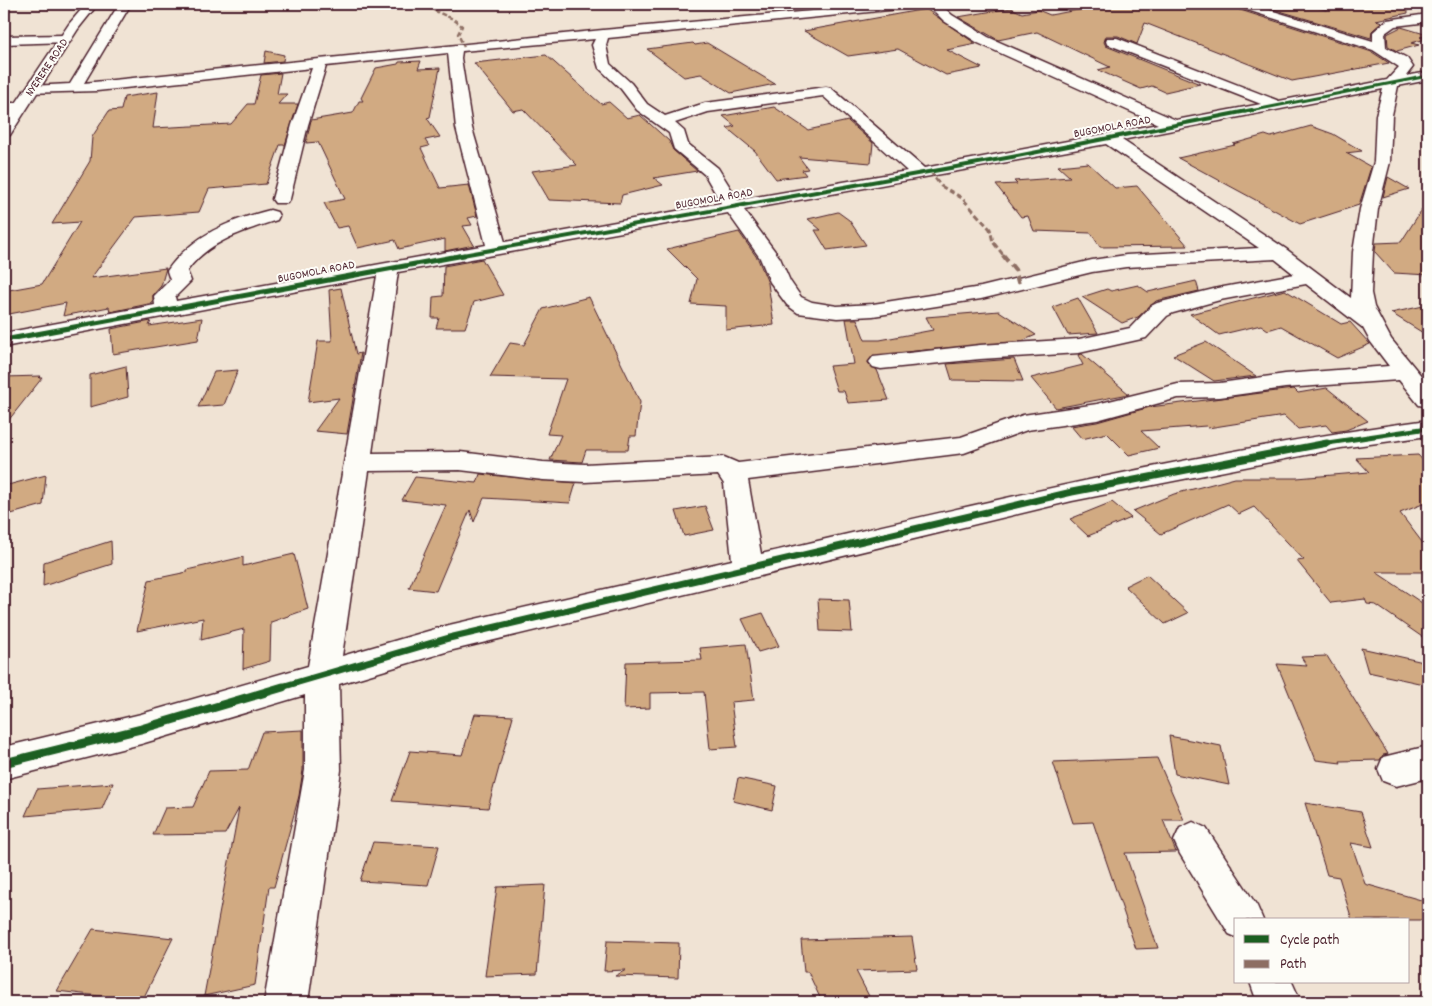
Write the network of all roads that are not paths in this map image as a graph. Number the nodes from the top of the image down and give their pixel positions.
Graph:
1 (92, 4) edge
2 (125, 4) edge
3 (924, 4) edge
4 (933, 4) edge
5 (1239, 4) edge
6 (851, 6) edge
7 (1428, 18) edge
8 (603, 34) junction
9 (65, 39) junction
10 (4, 40) edge
11 (1112, 42) dead end
12 (1378, 47) junction
13 (456, 48) junction
14 (320, 64) junction
15 (1428, 76) edge
16 (1392, 82) junction
17 (75, 87) junction
18 (30, 90) junction
19 (1278, 105) junction
20 (4, 107) edge
21 (20, 107) junction
22 (664, 122) junction
23 (1174, 125) junction
24 (4, 132) edge
25 (1108, 138) junction
26 (920, 173) junction
27 (281, 199) dead end
28 (732, 206) junction
29 (270, 216) dead end
30 (497, 249) junction
31 (1279, 253) junction
32 (390, 268) junction
33 (1310, 277) junction
34 (166, 310) junction
35 (1372, 325) junction
36 (4, 340) edge
37 (881, 362) dead end
38 (1406, 372) junction
39 (1427, 398) edge
40 (1428, 428) edge
41 (357, 462) junction
42 (731, 474) junction
43 (748, 569) junction
44 (322, 677) junction
45 (4, 763) edge
46 (1193, 841) dead end
47 (1241, 918) edge
48 (1273, 984) edge
49 (286, 1002) edge
50 (1279, 1002) edge

1 - 9 main road, NYERERE ROAD
2 - 17 main road
3 - 6 main road
4 - 23 main road
5 - 12 main road
6 - 8 main road
7 - 12 main road
8 - 13 main road
8 - 22 main road
9 - 10 main road
9 - 18 main road, NYERERE ROAD
11 - 19 main road
12 - 16 main road
13 - 14 main road
13 - 30 main road
14 - 17 main road
14 - 27 main road
15 - 16 main road, BUGOMOLA ROAD
16 - 19 main road, BUGOMOLA ROAD
16 - 35 main road
17 - 18 main road
18 - 21 main road, NYERERE ROAD
19 - 23 main road, BUGOMOLA ROAD
20 - 21 main road
21 - 24 main road, NYERERE ROAD
22 - 26 main road
22 - 28 main road
23 - 25 main road, BUGOMOLA ROAD
25 - 26 main road, BUGOMOLA ROAD
25 - 31 main road
26 - 28 main road, BUGOMOLA ROAD
28 - 30 main road, BUGOMOLA ROAD
28 - 31 main road
29 - 34 main road
30 - 32 main road, BUGOMOLA ROAD
31 - 33 main road
32 - 34 main road, BUGOMOLA ROAD
32 - 41 main road
33 - 35 main road
33 - 37 main road
34 - 36 main road, BUGOMOLA ROAD
35 - 38 main road
38 - 39 main road
38 - 42 main road
40 - 43 main road
41 - 42 main road
41 - 44 main road
42 - 43 main road
43 - 44 main road
44 - 45 main road
44 - 49 main road
46 - 47 main road
48 - 50 main road

